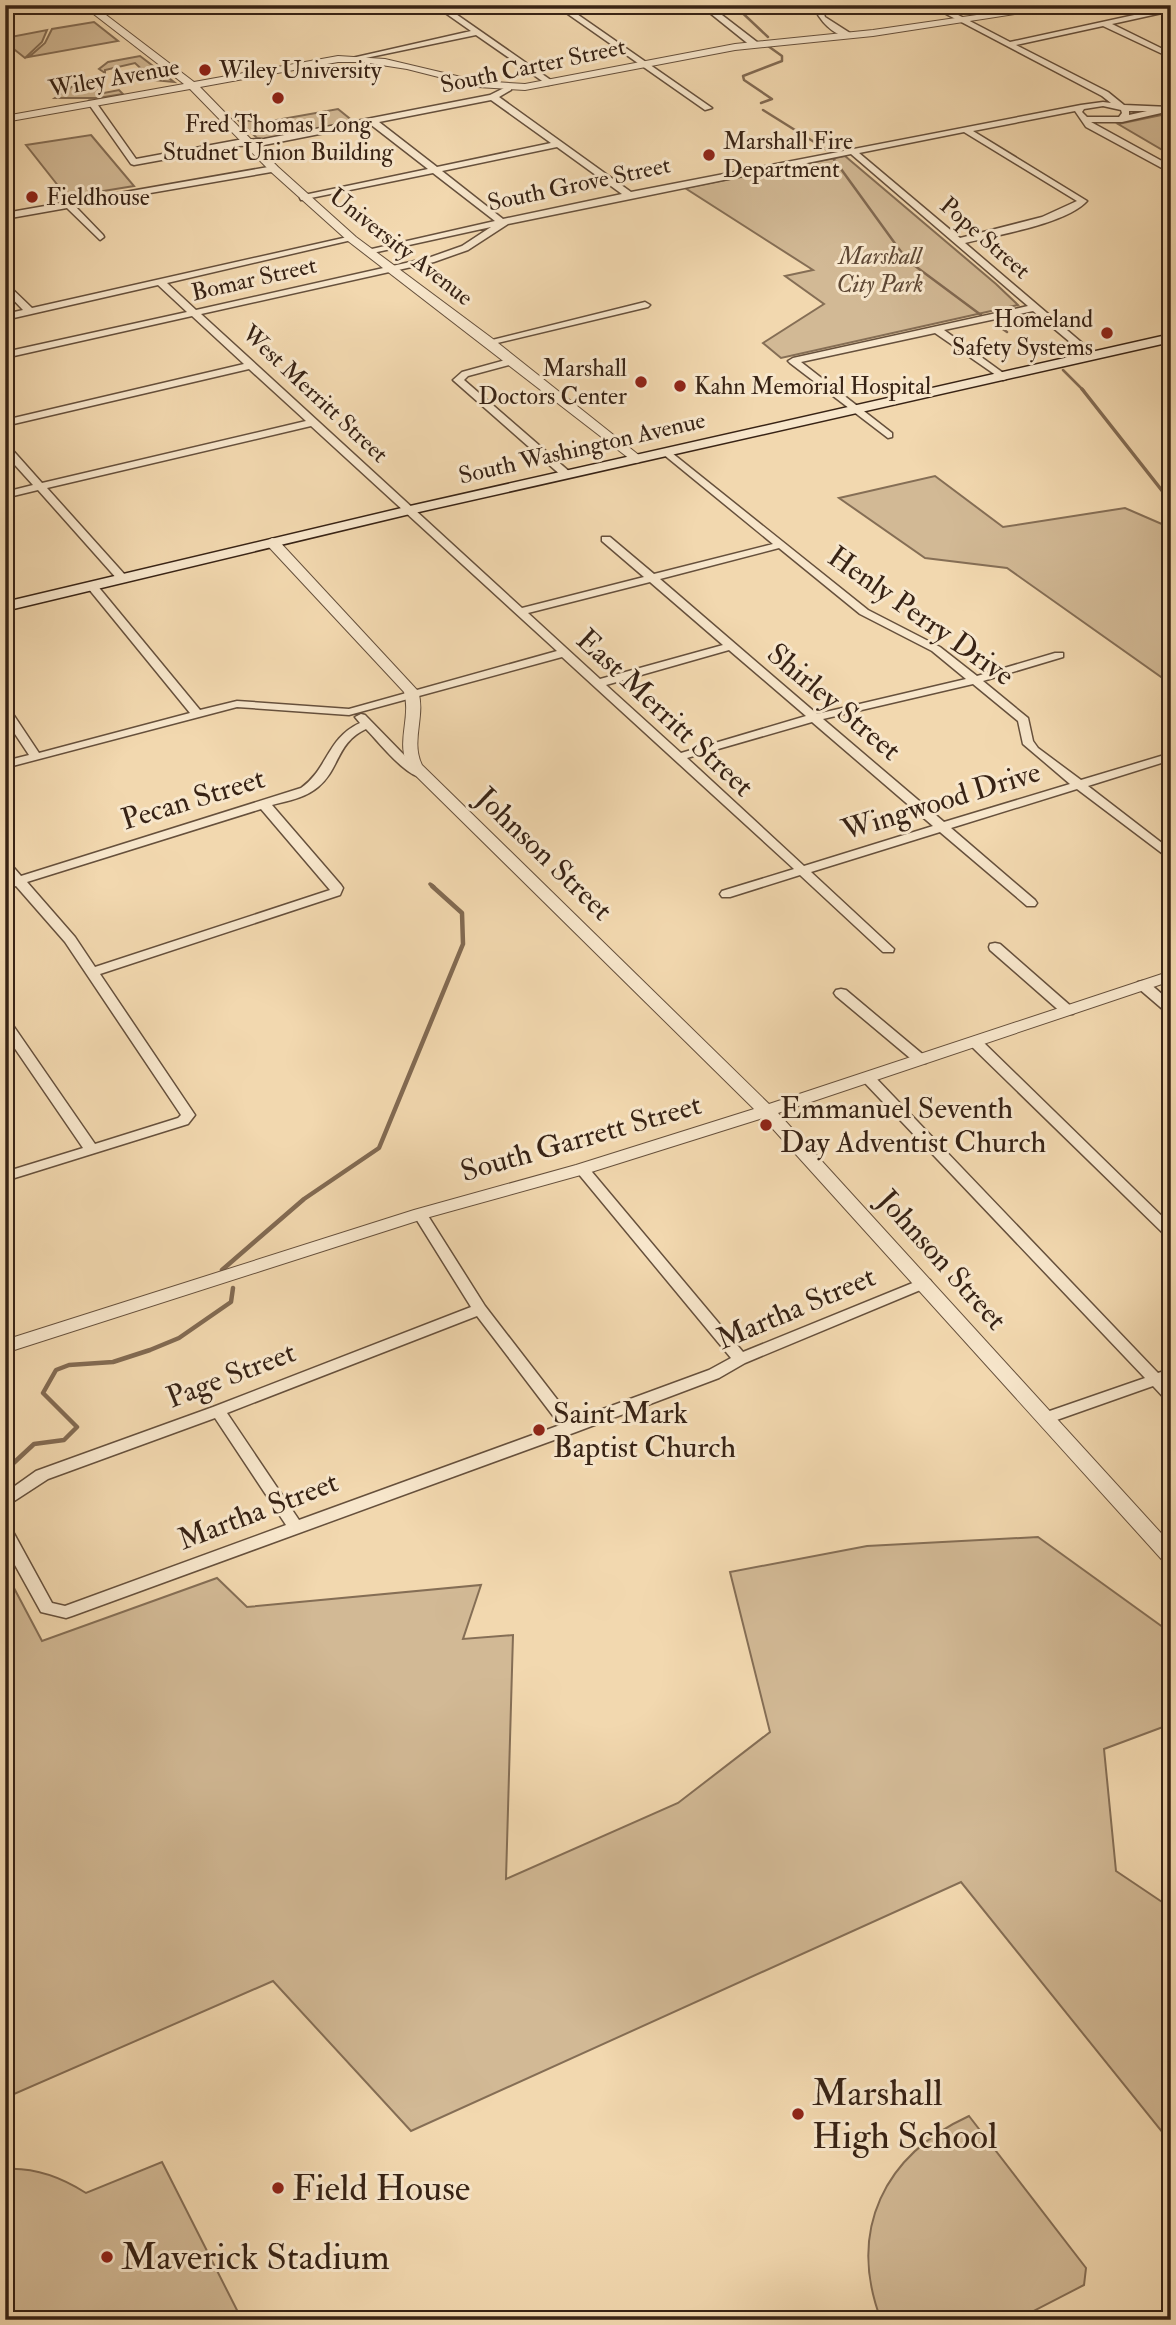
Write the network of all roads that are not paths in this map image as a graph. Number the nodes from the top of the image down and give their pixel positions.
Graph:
1 (87, 5) edge
2 (439, 5) edge
3 (559, 5) edge
4 (704, 5) edge
5 (817, 5) edge
6 (933, 5) edge
7 (1068, 5) edge
8 (1129, 5) edge
9 (1171, 9) edge
10 (1147, 15) junction
11 (964, 20) junction
12 (1105, 24) junction
13 (477, 32) junction
14 (847, 36) junction
15 (754, 44) junction
16 (1010, 44) junction
17 (1171, 56) edge
18 (356, 58) junction
19 (645, 64) junction
20 (551, 83) junction
21 (192, 85) junction
22 (508, 88) junction
23 (1098, 92) junction
24 (493, 97) junction
25 (92, 103) junction
26 (1094, 104) junction
27 (1081, 107) junction
28 (1122, 107) junction
29 (708, 108) dead end
30 (1169, 108) edge
31 (1047, 114) junction
32 (5, 119) edge
33 (1083, 119) junction
34 (1122, 119) junction
35 (372, 121) junction
36 (1112, 121) junction
37 (964, 128) junction
38 (1108, 133) junction
39 (251, 142) junction
40 (559, 144) junction
41 (851, 150) junction
42 (1169, 167) edge
43 (274, 169) junction
44 (435, 171) junction
45 (629, 195) junction
46 (304, 198) junction
47 (69, 205) junction
48 (5, 216) edge
49 (504, 224) junction
50 (100, 237) dead end
51 (352, 239) junction
52 (956, 242) junction
53 (368, 251) junction
54 (394, 269) junction
55 (160, 282) junction
56 (5, 285) edge
57 (645, 305) dead end
58 (1033, 308) junction
59 (30, 312) junction
60 (196, 313) junction
61 (5, 317) edge
62 (936, 329) junction
63 (1171, 338) edge
64 (489, 342) junction
65 (5, 355) edge
66 (1092, 356) junction
67 (513, 361) junction
68 (253, 366) junction
69 (1003, 377) junction
70 (856, 410) junction
71 (314, 422) junction
72 (5, 423) edge
73 (888, 435) dead end
74 (5, 448) edge
75 (667, 452) junction
76 (635, 459) junction
77 (567, 475) junction
78 (40, 486) junction
79 (5, 495) edge
80 (410, 510) junction
81 (606, 539) dead end
82 (272, 542) junction
83 (780, 545) junction
84 (122, 578) junction
85 (650, 578) junction
86 (92, 586) junction
87 (5, 607) edge
88 (520, 612) junction
89 (731, 646) junction
90 (563, 653) junction
91 (1059, 655) dead end
92 (976, 680) junction
93 (597, 684) junction
94 (413, 695) junction
95 (5, 710) edge
96 (356, 711) junction
97 (197, 714) junction
98 (816, 718) junction
99 (367, 724) junction
100 (35, 756) junction
101 (1171, 756) edge
102 (679, 757) junction
103 (5, 765) edge
104 (422, 775) junction
105 (1080, 787) junction
106 (264, 804) junction
107 (945, 828) junction
108 (1169, 853) edge
109 (5, 865) edge
110 (801, 872) junction
111 (12, 883) edge
112 (726, 894) dead end
113 (1031, 903) dead end
114 (995, 947) dead end
115 (888, 949) dead end
116 (93, 972) junction
117 (1171, 976) edge
118 (1143, 985) junction
119 (841, 993) dead end
120 (1171, 1009) edge
121 (1068, 1011) junction
122 (5, 1024) edge
123 (975, 1042) junction
124 (921, 1060) junction
125 (868, 1078) junction
126 (766, 1111) junction
127 (91, 1149) junction
128 (582, 1169) junction
129 (5, 1177) edge
130 (1171, 1212) edge
131 (421, 1214) junction
132 (1155, 1217) junction
133 (1171, 1233) edge
134 (925, 1283) junction
135 (480, 1309) junction
136 (5, 1347) edge
137 (740, 1359) junction
138 (1163, 1377) edge
139 (1171, 1396) edge
140 (218, 1411) junction
141 (1046, 1418) junction
142 (571, 1428) junction
143 (5, 1501) edge
144 (295, 1527) junction
145 (5, 1532) edge
146 (1171, 1557) edge

1 - 21 street, University Avenue
2 - 13 street
3 - 19 street
4 - 15 street
5 - 14 street
6 - 11 street
7 - 11 street, South Carter Street
8 - 10 street
9 - 10 street
10 - 12 street
11 - 14 street, South Carter Street
11 - 16 street
12 - 16 street
12 - 17 street
13 - 18 street, Wiley Avenue
13 - 20 street
14 - 15 street, South Carter Street
15 - 19 street, South Carter Street
16 - 23 street
18 - 21 street, Wiley Avenue
18 - 22 street
19 - 20 street, South Carter Street
19 - 29 street
20 - 22 street, South Carter Street
21 - 25 street, Wiley Avenue
21 - 39 street, University Avenue
22 - 24 street, South Carter Street
23 - 26 street
23 - 28 street
24 - 35 street, South Carter Street
24 - 40 street
25 - 32 street, Wiley Avenue
25 - 39 street, South Carter Street
26 - 27 street, South Grove Street
26 - 28 street, South Grove Street
27 - 31 street, South Grove Street
27 - 33 street
28 - 30 street
28 - 34 street
30 - 34 street
31 - 33 street, South Grove Street
31 - 37 street, South Grove Street
33 - 36 street, South Grove Street
33 - 38 street
34 - 36 street, South Grove Street
35 - 39 street, South Carter Street
35 - 44 street
36 - 38 street
37 - 41 street, South Grove Street
37 - 52 street
38 - 42 street
39 - 43 street, University Avenue
40 - 44 street
40 - 45 street
41 - 45 street, South Grove Street
41 - 52 street, Pope Street
43 - 46 street, University Avenue
43 - 47 street
44 - 46 street
44 - 49 street
45 - 49 street, South Grove Street
46 - 51 street, University Avenue
47 - 48 street
47 - 50 street
49 - 53 street, South Grove Street
49 - 54 street, Bomar Street
51 - 53 street, University Avenue
51 - 55 street
52 - 58 street, Pope Street
53 - 54 street, University Avenue
54 - 60 street, Bomar Street
54 - 64 street, University Avenue
55 - 59 street
55 - 60 street, West Merritt Street
56 - 59 street
57 - 64 street
58 - 62 street
58 - 66 street, Pope Street
59 - 61 street
60 - 65 street, Bomar Street
60 - 68 street, West Merritt Street
62 - 69 street
62 - 70 street
63 - 66 main road, South Washington Avenue
64 - 67 street, University Avenue
66 - 69 main road, South Washington Avenue
67 - 76 street, University Avenue
67 - 77 street
68 - 71 street, West Merritt Street
68 - 72 street
69 - 70 main road, South Washington Avenue
70 - 73 street
70 - 75 main road, South Washington Avenue
71 - 78 street
71 - 80 street, West Merritt Street
74 - 78 street
75 - 76 main road, South Washington Avenue
75 - 83 street, Henly Perry Drive
76 - 77 main road, South Washington Avenue
77 - 80 main road, South Washington Avenue
78 - 79 street
78 - 84 street
80 - 82 main road, South Washington Avenue
80 - 88 street, East Merritt Street
81 - 85 street, Shirley Street
82 - 84 main road, South Washington Avenue
82 - 94 street
83 - 85 street
83 - 92 street, Henly Perry Drive
84 - 86 main road, South Washington Avenue
85 - 88 street
85 - 89 street, Shirley Street
86 - 87 main road, South Washington Avenue
86 - 97 street
88 - 90 street, East Merritt Street
89 - 93 street
89 - 98 street, Shirley Street
90 - 93 street, East Merritt Street
90 - 94 street
91 - 92 street
92 - 98 street
92 - 105 street, Henly Perry Drive
93 - 102 street, East Merritt Street
94 - 96 street
94 - 104 street, Johnson Street
95 - 100 street
96 - 97 street
96 - 99 street, Johnson Street
97 - 100 street
98 - 102 street
98 - 107 street, Shirley Street
99 - 104 street, Johnson Street
99 - 106 street, Pecan Street
100 - 103 street
101 - 105 street, Wingwood Drive
102 - 110 street, East Merritt Street
104 - 126 street, Johnson Street
105 - 107 street, Wingwood Drive
105 - 108 street, Henly Perry Drive
106 - 111 street, Pecan Street
106 - 116 street
107 - 110 street, Wingwood Drive
107 - 113 street, Shirley Street
109 - 111 street
110 - 112 street, Wingwood Drive
110 - 115 street, East Merritt Street
111 - 116 street
114 - 121 street
116 - 127 street
117 - 118 street, South Garrett Street
118 - 120 street
118 - 121 street, South Garrett Street
119 - 124 street
121 - 123 street, South Garrett Street
122 - 127 street
123 - 124 street, South Garrett Street
123 - 132 street
124 - 125 street, South Garrett Street
125 - 126 street, South Garrett Street
125 - 138 street
126 - 128 street, South Garrett Street
126 - 134 street, Johnson Street
127 - 129 street
128 - 131 street, South Garrett Street
128 - 137 street
130 - 132 street
131 - 135 street
131 - 136 street, South Garrett Street
132 - 133 street
134 - 137 street, Martha Street
134 - 141 street, Johnson Street
135 - 140 street, Page Street
135 - 142 street
137 - 142 street, Martha Street
138 - 139 street
138 - 141 street
140 - 143 street, Page Street
140 - 144 street
141 - 146 street, Johnson Street
142 - 144 street, Martha Street
144 - 145 street, Martha Street

